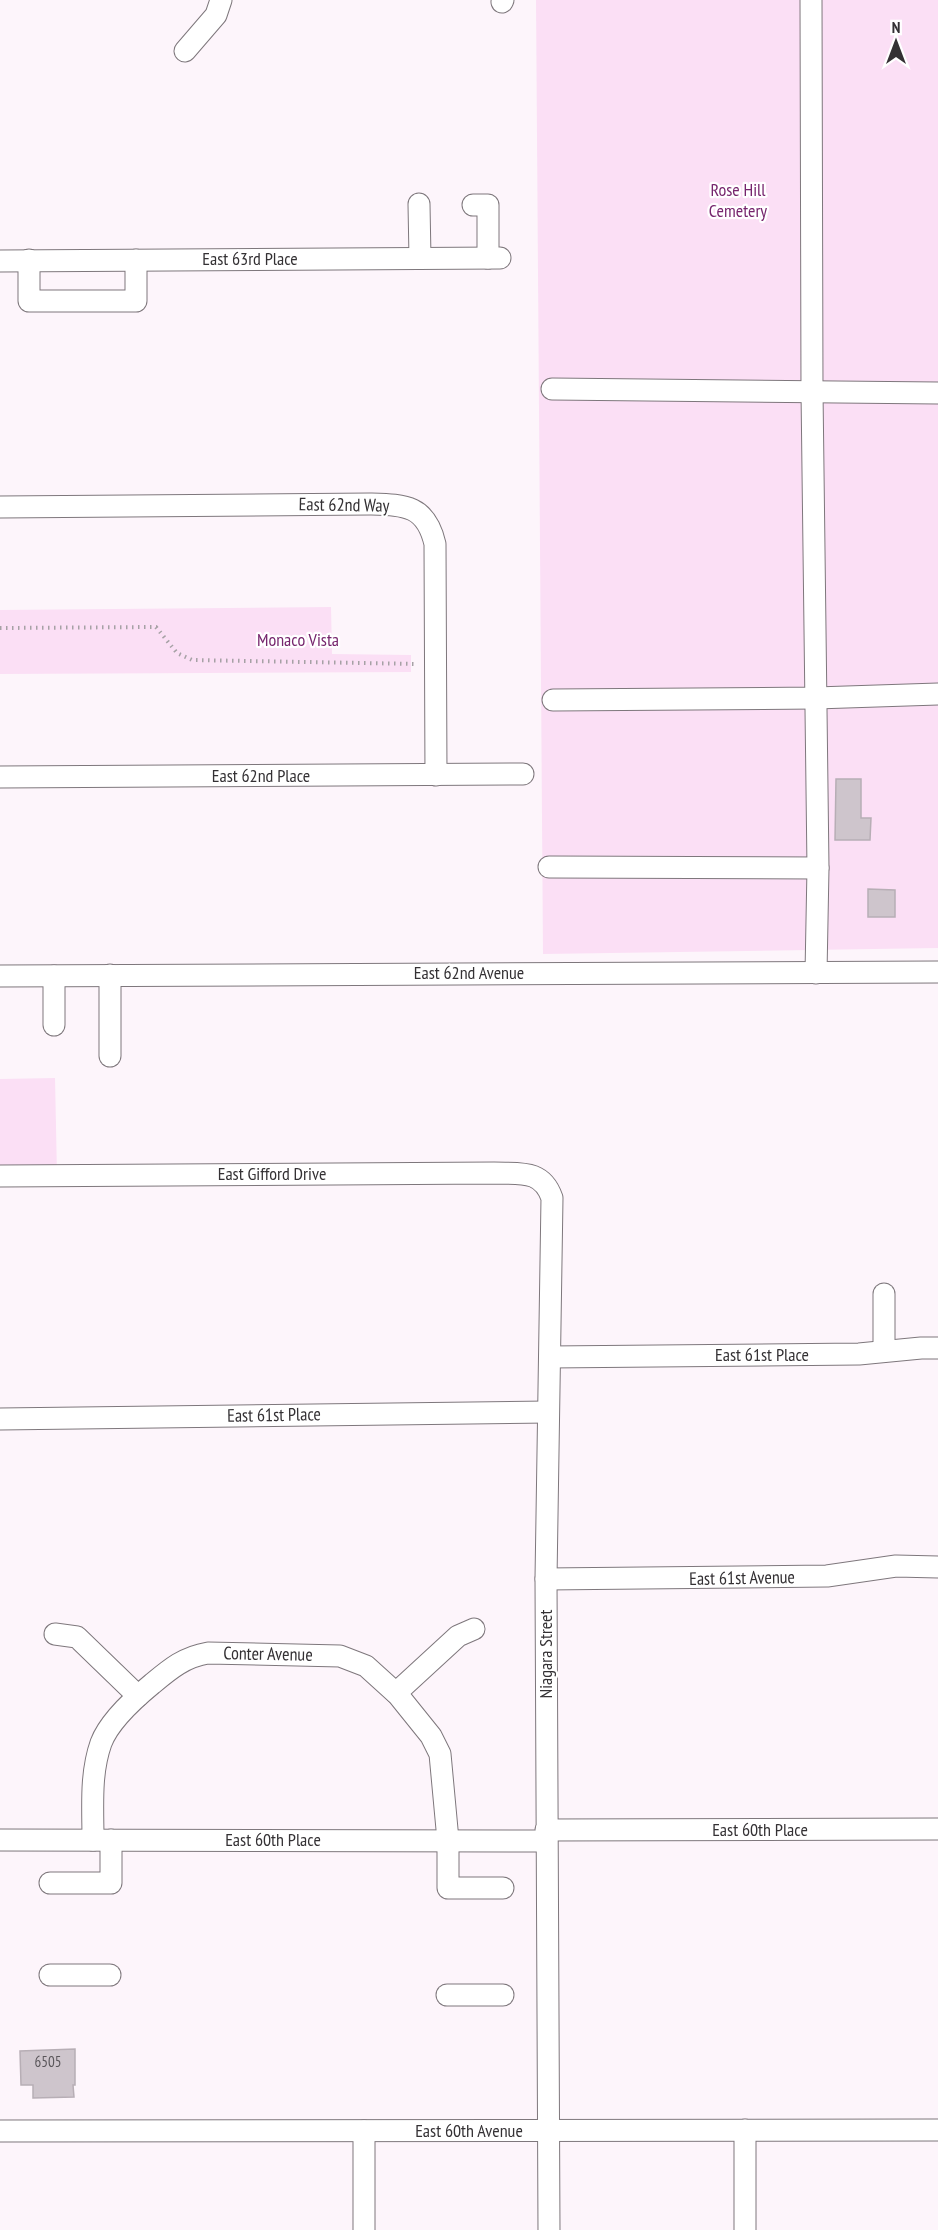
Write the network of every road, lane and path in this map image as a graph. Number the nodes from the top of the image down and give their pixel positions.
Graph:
1 (221, 0) edge
2 (811, 0) edge
3 (185, 51) dead end
4 (419, 204) dead end
5 (473, 205) dead end
6 (420, 258) junction
7 (29, 260) junction
8 (136, 260) junction
9 (0, 261) edge
10 (552, 389) dead end
11 (812, 391) junction
12 (938, 393) edge
13 (0, 507) edge
14 (0, 628) edge
15 (434, 664) junction
16 (938, 694) edge
17 (816, 698) junction
18 (553, 700) dead end
19 (523, 774) dead end
20 (436, 775) junction
21 (0, 777) edge
22 (549, 867) dead end
23 (818, 868) junction
24 (938, 972) edge
25 (816, 973) junction
26 (54, 975) junction
27 (110, 975) junction
28 (0, 976) edge
29 (54, 1025) dead end
30 (110, 1056) dead end
31 (0, 1176) edge
32 (543, 1181) joint
33 (884, 1294) dead end
34 (938, 1348) edge
35 (884, 1352) junction
36 (550, 1357) junction
37 (548, 1412) junction
38 (0, 1419) edge
39 (938, 1567) edge
40 (546, 1579) junction
41 (474, 1629) dead end
42 (55, 1634) dead end
43 (396, 1693) junction
44 (138, 1696) junction
45 (938, 1829) edge
46 (546, 1835) junction
47 (0, 1840) edge
48 (102, 1840) junction
49 (448, 1840) junction
50 (50, 1883) dead end
51 (503, 1888) dead end
52 (50, 1976) dead end
53 (110, 1976) dead end
54 (447, 1995) dead end
55 (503, 1995) dead end
56 (548, 2130) junction
57 (745, 2130) junction
58 (938, 2130) edge
59 (0, 2131) edge
60 (364, 2131) junction
61 (364, 2230) edge
62 (549, 2230) edge
63 (745, 2230) edge

1 - 3 street
2 - 11 street
4 - 6 street
5 - 6 street, East 63rd Place
6 - 8 street, East 63rd Place
7 - 8 street, East 63rd Place
7 - 8 street
7 - 9 street, East 63rd Place
10 - 11 street
11 - 12 street
11 - 17 street
13 - 15 street, East 62nd Way
14 - 15 path
15 - 20 street, East 62nd Way
16 - 17 street
17 - 18 street
17 - 23 street
19 - 20 street, East 62nd Place
20 - 21 street, East 62nd Place
22 - 23 street
23 - 25 street
24 - 25 street, East 62nd Avenue
25 - 27 street, East 62nd Avenue
26 - 27 street, East 62nd Avenue
26 - 28 street, East 62nd Avenue
26 - 29 street
27 - 30 street
31 - 32 street, East Gifford Drive
32 - 36 street, Niagara Street
33 - 35 street
34 - 35 street, East 61st Place
35 - 36 street, East 61st Place
36 - 37 street, Niagara Street
37 - 38 street, East 61st Place
37 - 40 street, Niagara Street
39 - 40 street, East 61st Avenue
40 - 46 street, Niagara Street
41 - 43 street
42 - 44 street
43 - 44 street, Conter Avenue
43 - 49 street, Conter Avenue
44 - 48 street, Conter Avenue
45 - 46 street, East 60th Place
46 - 49 street, East 60th Place
46 - 56 street, Niagara Street
47 - 48 street, East 60th Place
48 - 49 street, East 60th Place
48 - 50 street, Conter Avenue
49 - 51 street, Conter Avenue
52 - 53 street
54 - 55 street
56 - 57 street, East 60th Avenue
56 - 60 street, East 60th Avenue
56 - 62 street, Niagara Street
57 - 58 street, East 60th Avenue
57 - 63 street
59 - 60 street, East 60th Avenue
60 - 61 street

